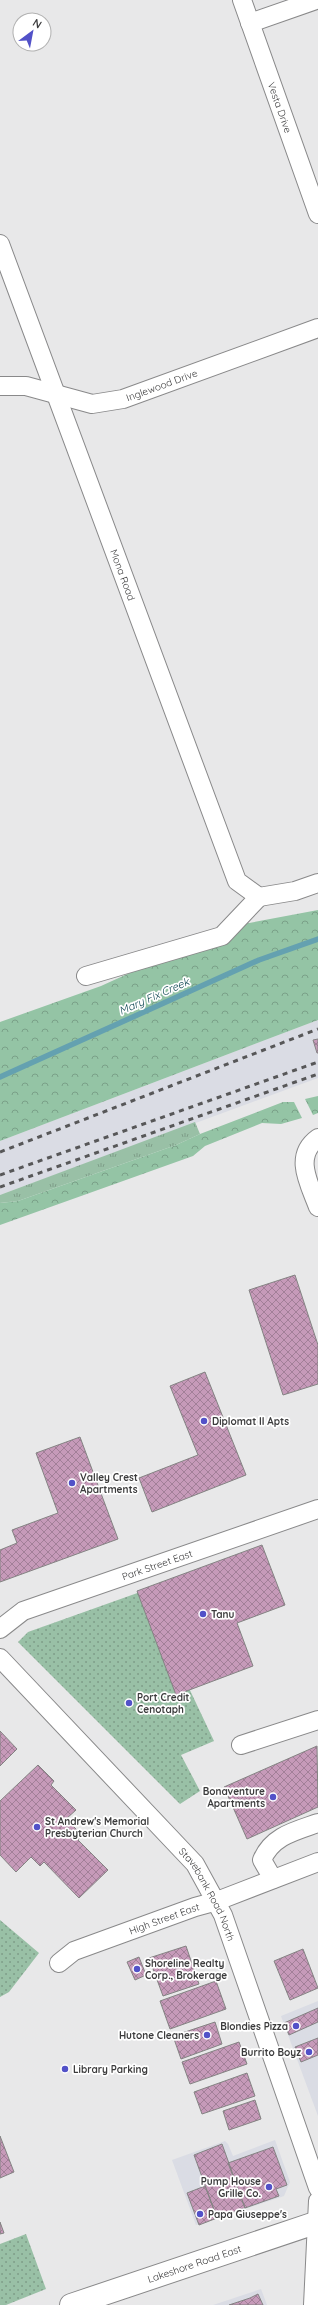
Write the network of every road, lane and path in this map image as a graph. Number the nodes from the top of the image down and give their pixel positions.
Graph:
1 (242, 0) edge
2 (316, 0) edge
3 (250, 23) junction
4 (318, 214) edge
5 (0, 244) edge
6 (318, 328) edge
7 (0, 386) edge
8 (56, 396) junction
9 (318, 883) edge
10 (259, 897) junction
11 (86, 976) dead end
12 (318, 1138) edge
13 (312, 1174) edge
14 (318, 1207) edge
15 (318, 1509) edge
16 (0, 1629) edge
17 (0, 1658) edge
18 (318, 1720) edge
19 (241, 1745) dead end
20 (318, 1823) edge
21 (318, 1862) edge
22 (273, 1879) junction
23 (216, 1901) junction
24 (59, 1963) dead end
25 (318, 2188) edge
26 (318, 2201) edge
27 (317, 2223) edge
28 (71, 2305) edge
29 (313, 2305) edge

1 - 3 street, Vesta Drive
2 - 3 street
3 - 4 street, Vesta Drive
5 - 8 street, Mona Road
6 - 8 street, Inglewood Drive
7 - 8 street, Inglewood Drive
8 - 10 street, Mona Road
9 - 10 street
10 - 11 street
12 - 13 street
13 - 14 street
15 - 16 street, Park Street East
17 - 23 street, Stavebank Road North
18 - 19 street
20 - 22 street
21 - 22 street, High Street East
22 - 23 street, High Street East
23 - 24 street, High Street East
23 - 25 street, Stavebank Road North
26 - 27 street
27 - 28 main road, Lakeshore Road East
27 - 29 street

